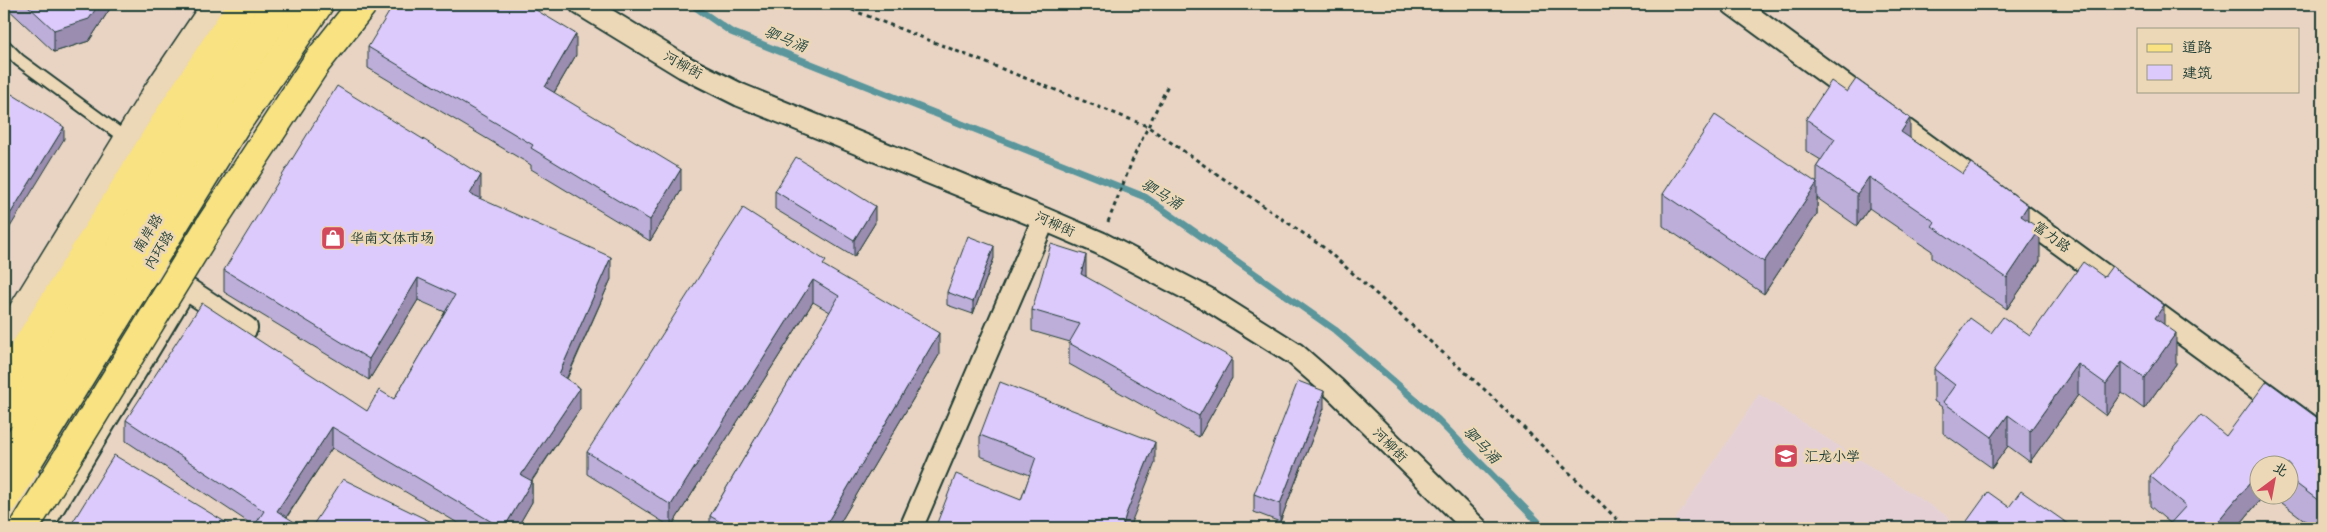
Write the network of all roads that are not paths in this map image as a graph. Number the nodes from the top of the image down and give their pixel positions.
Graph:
1 (217, 4) edge
2 (243, 4) edge
3 (263, 4) edge
4 (295, 4) edge
5 (319, 4) edge
6 (330, 4) edge
7 (363, 4) edge
8 (581, 4) edge
9 (1733, 4) edge
10 (4, 45) edge
11 (128, 140) junction
12 (1044, 219) junction
13 (155, 268) junction
14 (190, 291) junction
15 (246, 328) dead end
16 (4, 342) edge
17 (4, 383) edge
18 (4, 414) edge
19 (2323, 436) edge
20 (4, 465) edge
21 (4, 500) edge
22 (4, 520) edge
23 (24, 528) edge
24 (47, 528) edge
25 (911, 528) edge
26 (1476, 528) edge

1 - 11 main road
2 - 17 main road
3 - 18 main road, 南岸路
4 - 20 main road, 南岸路
5 - 21 main road, 内环路
6 - 13 main road
7 - 23 main road, bridge
8 - 12 street, 河柳街
9 - 19 street, 富力路
10 - 11 lane
11 - 16 main road
12 - 25 street
12 - 26 street, 河柳街
13 - 14 street
13 - 22 main road
14 - 15 street
14 - 24 lane

